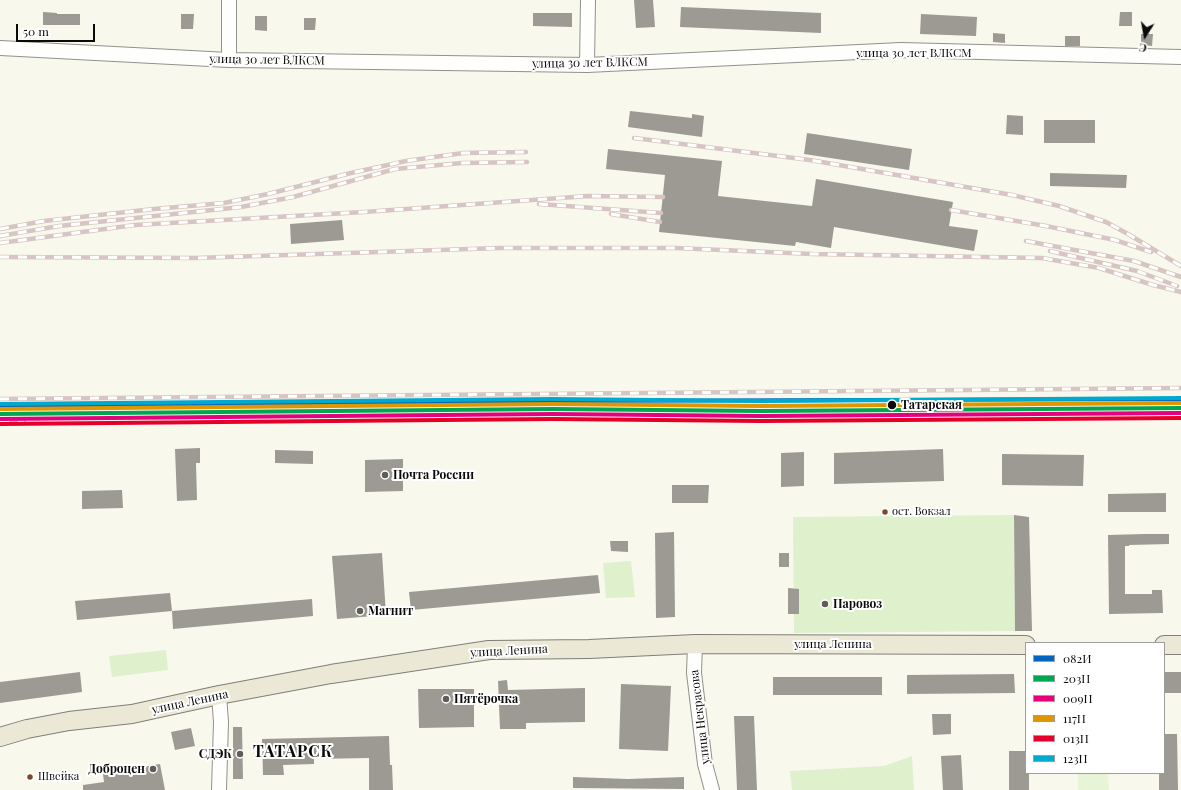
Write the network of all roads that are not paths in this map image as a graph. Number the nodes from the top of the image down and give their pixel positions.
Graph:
1 (229, 0) edge
2 (588, 0) edge
3 (0, 48) edge
4 (1181, 57) edge
5 (229, 60) junction
6 (587, 65) junction
7 (695, 644) junction
8 (1025, 645) edge
9 (1165, 645) edge
10 (1181, 645) edge
11 (219, 695) junction
12 (0, 737) edge
13 (220, 790) edge
14 (712, 790) edge

1 - 5 street
2 - 6 street
3 - 5 street, улица 30 лет ВЛКСМ
4 - 6 street, улица 30 лет ВЛКСМ
5 - 6 street, улица 30 лет ВЛКСМ
7 - 8 main road, улица Ленина
7 - 11 main road, улица Ленина
7 - 14 street, улица Некрасова
9 - 10 main road
11 - 12 main road, улица Ленина
11 - 13 street

